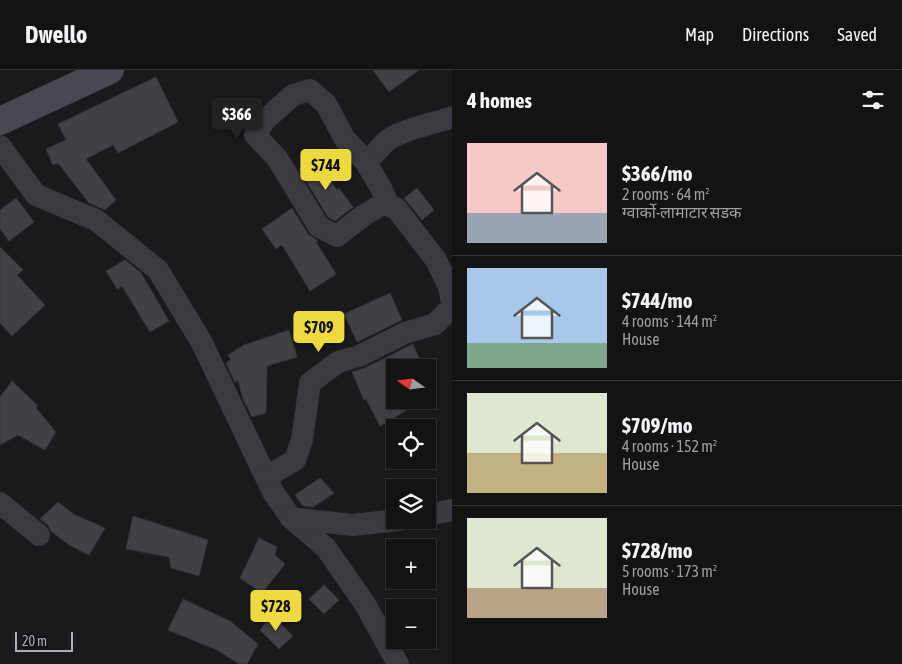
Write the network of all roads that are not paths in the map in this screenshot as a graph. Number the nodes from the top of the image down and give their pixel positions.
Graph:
1 (110, 70) edge
2 (2, 116) edge
3 (452, 117) edge
4 (0, 146) edge
5 (365, 161) junction
6 (389, 206) junction
7 (452, 302) edge
8 (452, 307) edge
9 (266, 477) junction
10 (0, 503) edge
11 (452, 510) edge
12 (436, 513) edge
13 (291, 518) junction
14 (386, 521) edge
15 (39, 535) dead end
16 (398, 664) edge

1 - 2 main road
3 - 5 street
4 - 9 street
5 - 6 street
5 - 6 street
6 - 7 street
8 - 9 street
9 - 13 street
10 - 15 street
11 - 12 street
13 - 14 street
13 - 16 street

